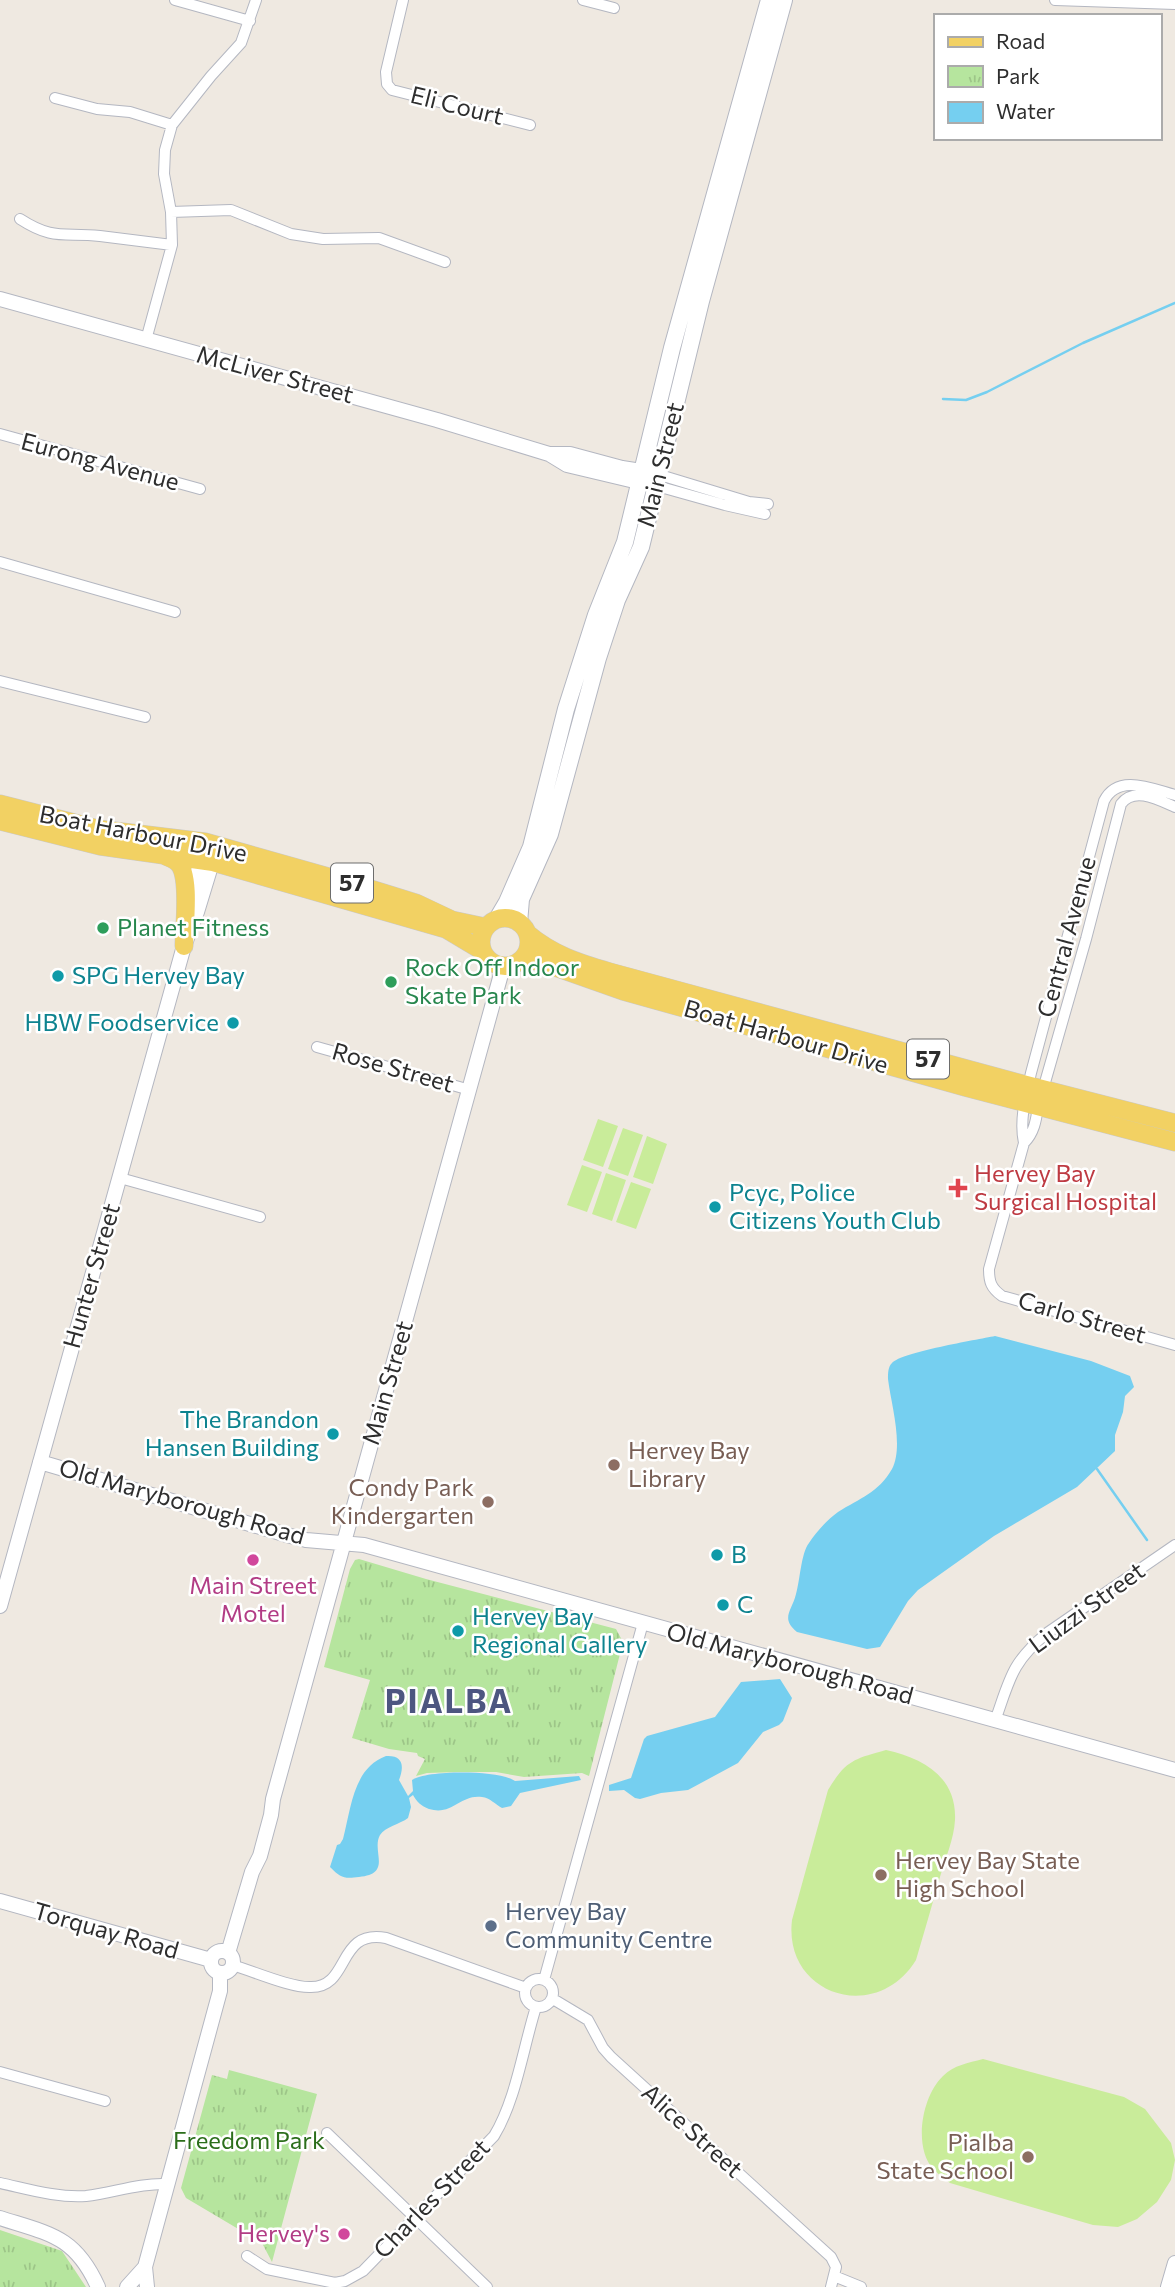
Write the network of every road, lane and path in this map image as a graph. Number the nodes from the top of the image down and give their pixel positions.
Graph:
1 (175, 0) edge
2 (256, 0) edge
3 (402, 0) edge
4 (583, 0) edge
5 (769, 0) edge
6 (784, 0) edge
7 (1055, 0) edge
8 (1175, 4) edge
9 (614, 8) dead end
10 (250, 21) junction
11 (55, 98) dead end
12 (172, 125) junction
13 (530, 125) dead end
14 (171, 212) junction
15 (20, 219) dead end
16 (172, 245) junction
17 (445, 262) dead end
18 (0, 299) edge
19 (146, 340) junction
20 (0, 434) edge
21 (641, 477) junction
22 (658, 480) junction
23 (200, 489) dead end
24 (766, 509) dead end
25 (0, 562) edge
26 (174, 612) dead end
27 (0, 681) edge
28 (145, 717) dead end
29 (1128, 790) junction
30 (1175, 795) edge
31 (0, 804) edge
32 (1175, 807) edge
33 (0, 815) edge
34 (0, 821) edge
35 (23, 827) junction
36 (209, 852) junction
37 (160, 853) junction
38 (491, 923) junction
39 (524, 928) junction
40 (184, 946) junction
41 (481, 950) junction
42 (522, 960) junction
43 (503, 967) junction
44 (814, 1028) junction
45 (317, 1047) dead end
46 (878, 1062) junction
47 (470, 1090) junction
48 (1033, 1096) junction
49 (1175, 1123) edge
50 (1175, 1142) edge
51 (120, 1178) junction
52 (260, 1217) dead end
53 (1175, 1345) edge
54 (40, 1462) junction
55 (344, 1542) junction
56 (1175, 1545) edge
57 (0, 1605) edge
58 (643, 1623) junction
59 (995, 1721) junction
60 (1175, 1770) edge
61 (0, 1901) edge
62 (227, 1964) junction
63 (544, 1980) junction
64 (526, 1988) junction
65 (552, 1999) junction
66 (536, 2007) junction
67 (0, 2073) edge
68 (105, 2101) dead end
69 (327, 2133) dead end
70 (0, 2183) edge
71 (166, 2185) junction
72 (0, 2218) edge
73 (415, 2218) junction
74 (247, 2256) dead end
75 (1175, 2263) edge
76 (145, 2267) junction
77 (832, 2281) edge
78 (98, 2287) edge
79 (127, 2287) edge
80 (147, 2287) edge
81 (487, 2287) edge
82 (862, 2287) edge
83 (1168, 2287) edge

1 - 10 street
2 - 10 street
3 - 13 street, Eli Court
4 - 9 street
5 - 21 main road, Main Street
6 - 22 main road, Main Street
7 - 8 street
10 - 12 street
11 - 12 street
12 - 14 street
14 - 16 street
14 - 17 street
15 - 16 street
16 - 19 street
18 - 19 street, McLiver Street
19 - 21 street, McLiver Street
20 - 23 street, Eurong Avenue
21 - 22 street, McLiver Street
21 - 38 main road, Main Street
22 - 24 street, McLiver Street
22 - 39 main road, Main Street
25 - 26 street
27 - 28 street
29 - 30 street
29 - 32 street
29 - 48 street, Central Avenue
29 - 48 street, Central Avenue
31 - 36 main road, Boat Harbour Drive / 57
33 - 35 main road
34 - 35 main road, Boat Harbour Drive / 57
35 - 37 main road, Boat Harbour Drive / 57
36 - 37 main road, Boat Harbour Drive / 57
36 - 38 main road, Boat Harbour Drive / 57
36 - 40 street, Hunter Street
36 - 41 main road, Boat Harbour Drive / 57
37 - 40 main road
38 - 39 main road, 57
38 - 41 main road
39 - 42 main road
39 - 44 main road, Boat Harbour Drive / 57
40 - 51 street, Hunter Street
41 - 43 main road, 57
42 - 43 main road
42 - 46 main road, Boat Harbour Drive / 57
43 - 47 street, Main Street
44 - 46 main road
44 - 48 main road, Boat Harbour Drive / 57
45 - 47 street, Rose Street
46 - 48 main road, Boat Harbour Drive / 57
47 - 55 street, Main Street
48 - 49 main road, Boat Harbour Drive / 57
48 - 50 main road, Boat Harbour Drive / 57
48 - 53 street, Carlo Street
51 - 52 street
51 - 54 street, Hunter Street
54 - 55 street, Old Maryborough Road
54 - 57 street, Hunter Street
55 - 58 street, Old Maryborough Road
55 - 62 street, Main Street
56 - 59 street, Liuzzi Street
58 - 59 street, Old Maryborough Road
58 - 63 street
59 - 60 street, Old Maryborough Road
61 - 62 street, Torquay Road
62 - 64 street
62 - 71 street, Main Street
63 - 64 street
63 - 65 street
64 - 66 street
65 - 66 street
65 - 77 street, Alice Street
66 - 73 street, Charles Street
67 - 68 street
69 - 73 street
70 - 71 street
71 - 76 street, Main Street
72 - 78 street
73 - 74 street, Charles Street
73 - 81 street
75 - 83 street
76 - 79 street, Main Street
76 - 80 street, Main Street
77 - 82 street

